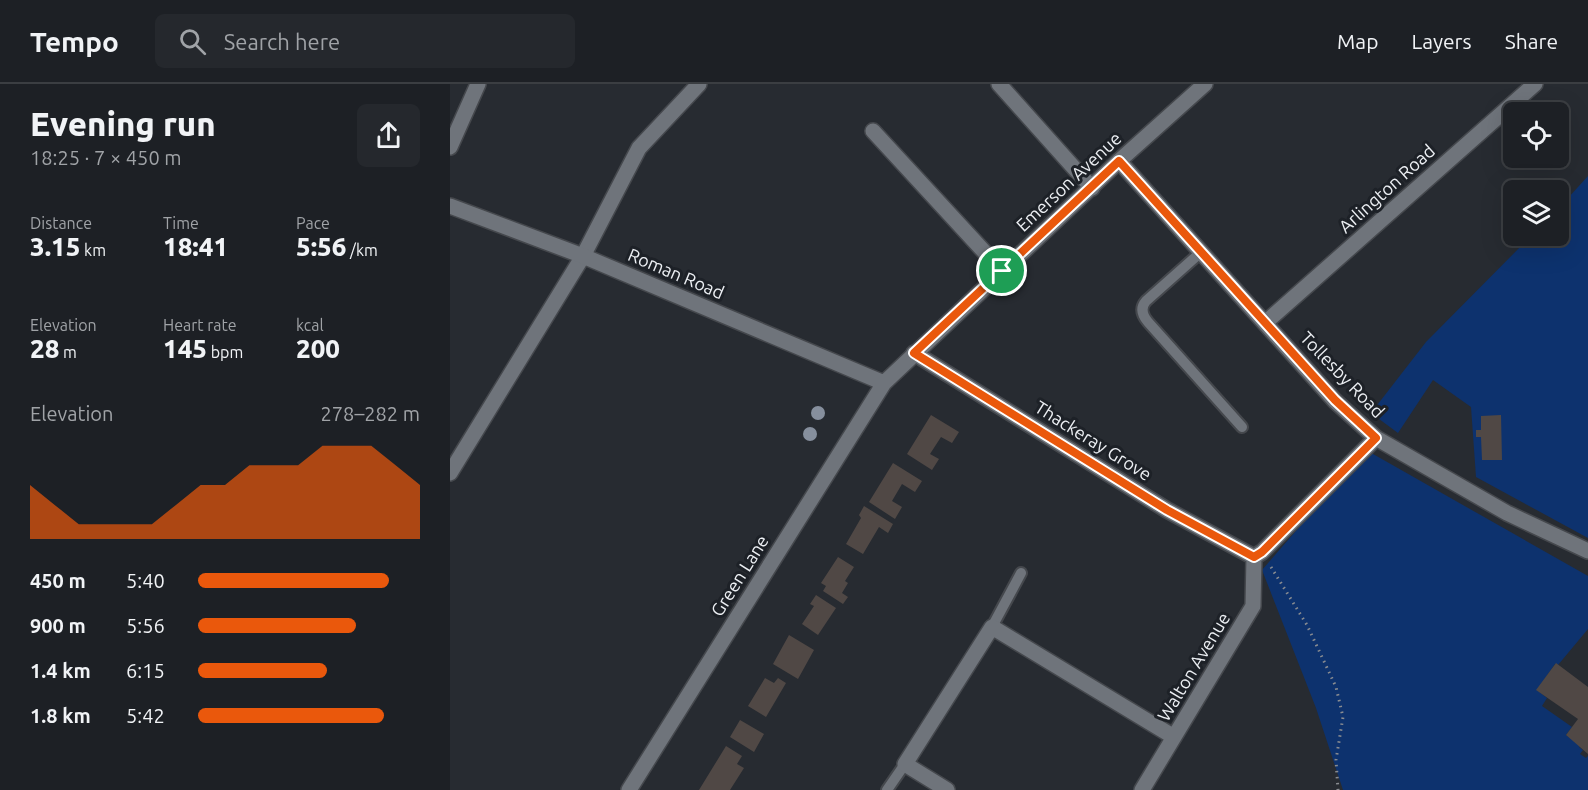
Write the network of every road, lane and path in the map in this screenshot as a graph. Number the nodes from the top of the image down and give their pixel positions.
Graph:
1 (478, 84) edge
2 (699, 84) edge
3 (999, 84) edge
4 (1204, 84) edge
5 (1535, 84) edge
6 (873, 131) dead end
7 (450, 147) edge
8 (1119, 161) junction
9 (1092, 188) junction
10 (450, 206) edge
11 (1200, 253) junction
12 (583, 256) junction
13 (1002, 271) junction
14 (1265, 323) junction
15 (914, 353) junction
16 (884, 383) junction
17 (1242, 427) dead end
18 (1376, 438) junction
19 (450, 473) edge
20 (1588, 551) edge
21 (1258, 555) junction
22 (1021, 573) dead end
23 (992, 627) junction
24 (1174, 737) junction
25 (905, 764) junction
26 (1337, 784) junction
27 (630, 789) edge
28 (1333, 789) edge
29 (886, 790) edge
30 (947, 790) edge
31 (1142, 790) edge
32 (1338, 790) edge

1 - 7 street
2 - 12 street
3 - 9 street
4 - 8 street, Emerson Avenue
5 - 14 street, Arlington Road
6 - 13 street
8 - 9 street, Emerson Avenue
8 - 11 street, Tollesby Road
9 - 13 street, Emerson Avenue
10 - 12 street, Roman Road
11 - 14 street, Tollesby Road
11 - 17 lane
12 - 16 street, Roman Road
12 - 19 street
13 - 15 street, Emerson Avenue
14 - 18 street, Tollesby Road
15 - 16 street, Emerson Avenue
15 - 21 street, Thackeray Grove
16 - 27 street, Green Lane
18 - 20 street, Tollesby Road
18 - 21 street
21 - 24 street, Walton Avenue
21 - 26 path
22 - 23 lane
23 - 24 street
23 - 25 street
24 - 31 street, Walton Avenue
25 - 29 lane
25 - 30 street
26 - 28 path
26 - 32 path

